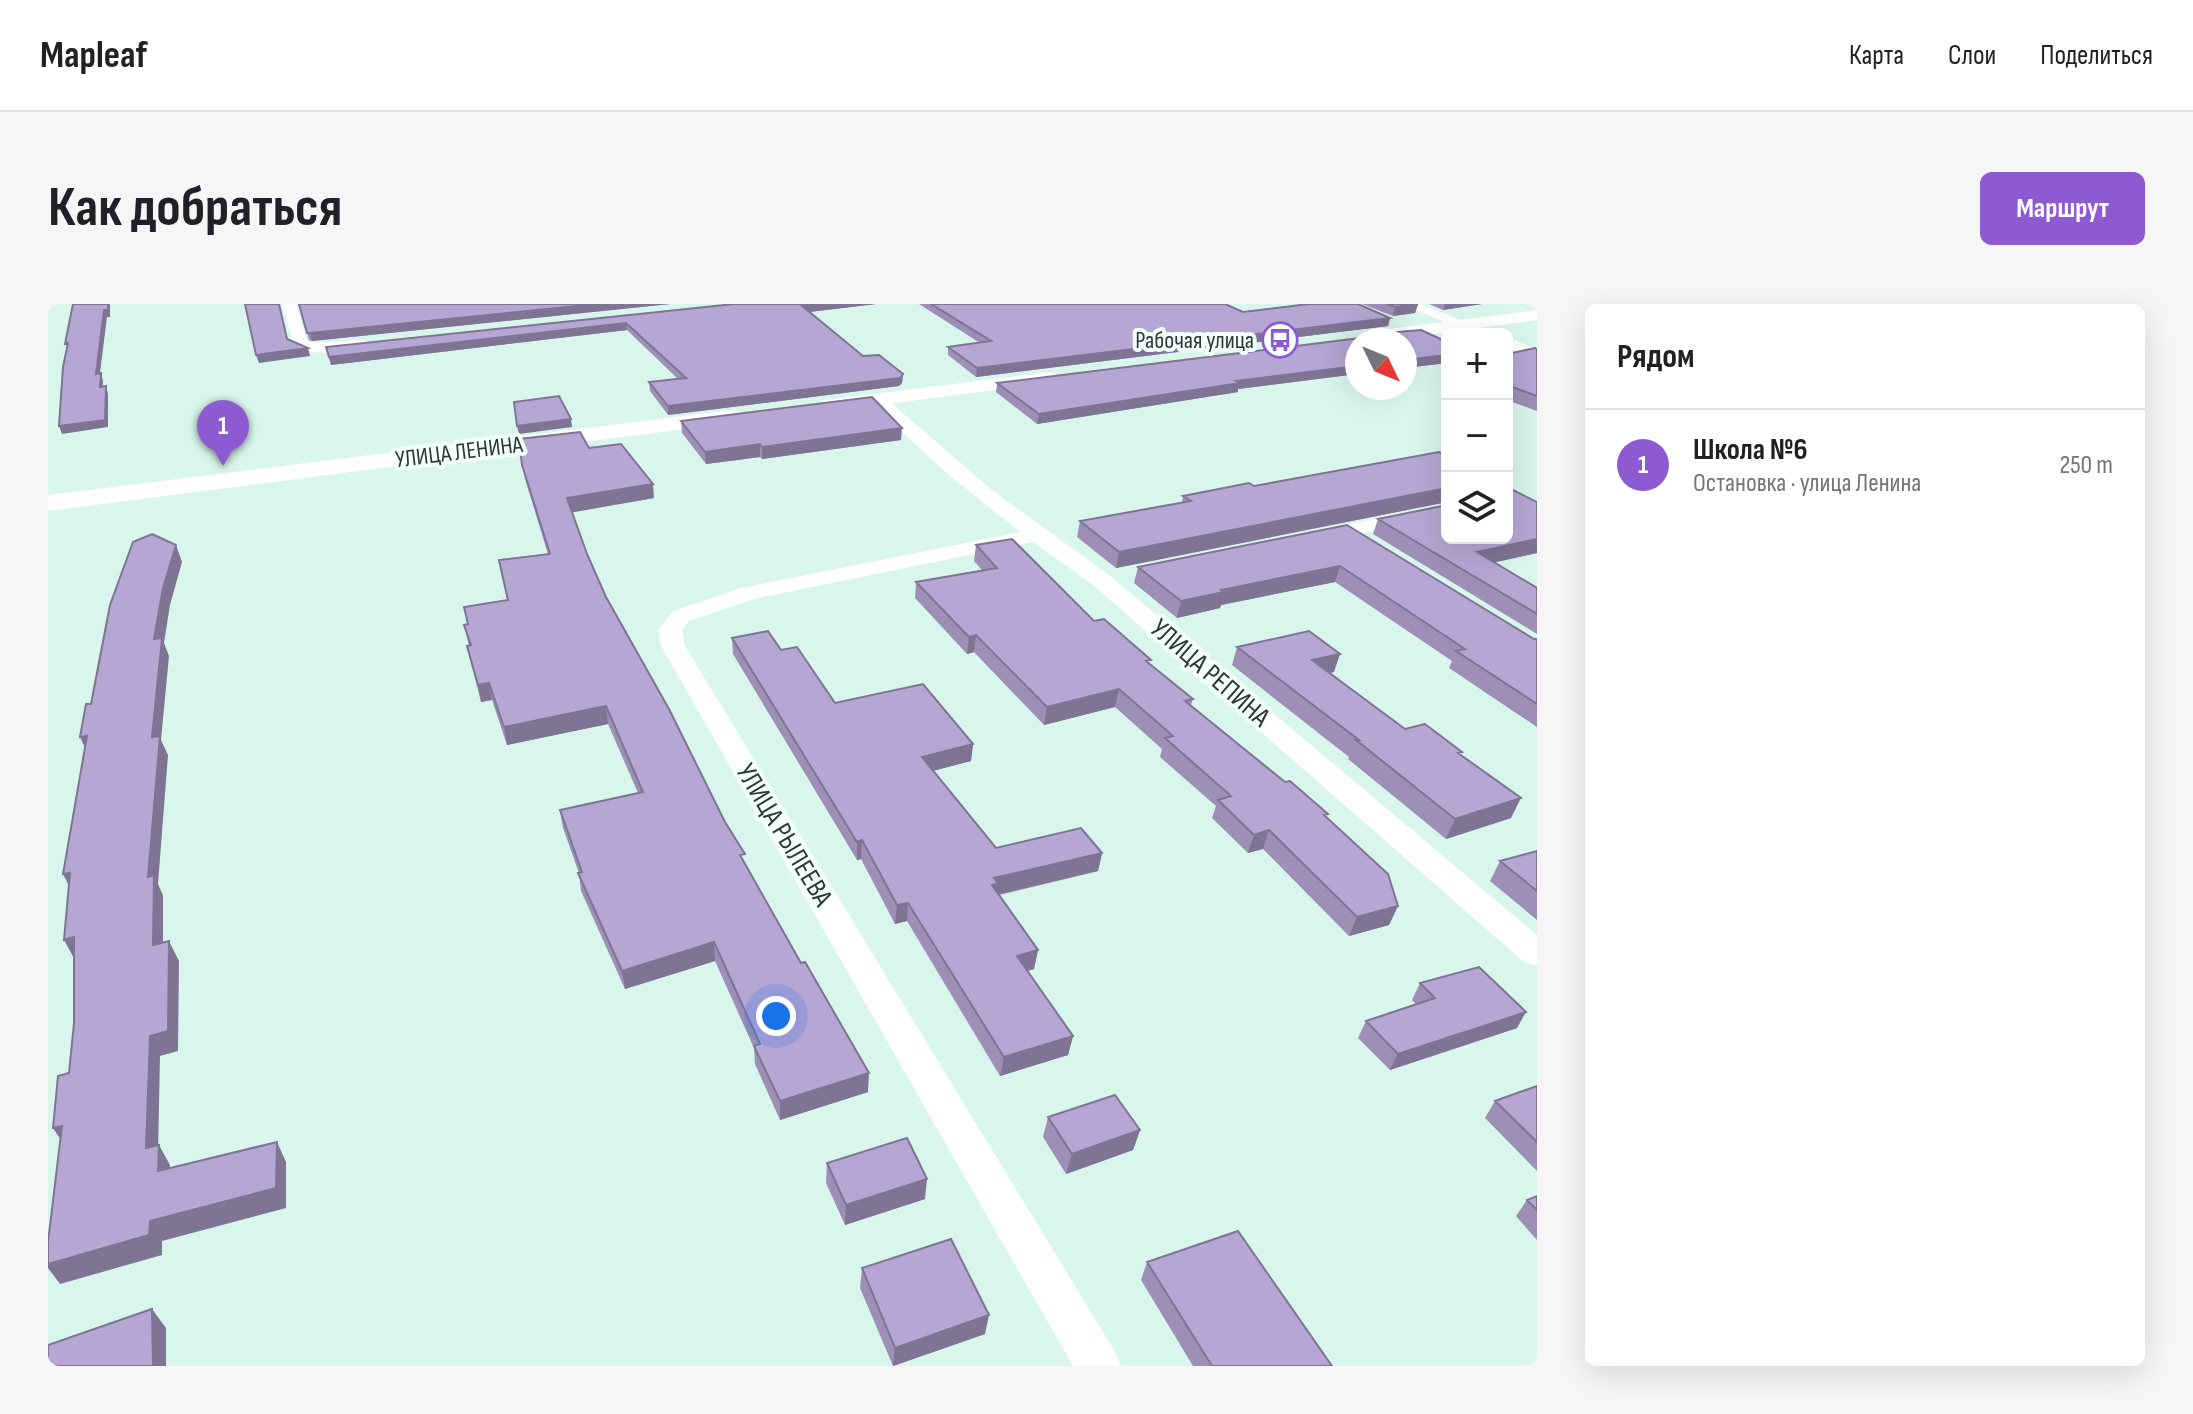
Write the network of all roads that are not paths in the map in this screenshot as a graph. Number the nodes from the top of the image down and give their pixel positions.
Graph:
1 (289, 304) edge
2 (1408, 304) edge
3 (1537, 315) edge
4 (1474, 328) edge
5 (1487, 328) edge
6 (1441, 333) edge
7 (1417, 335) edge
8 (385, 342) edge
9 (1513, 345) edge
10 (1537, 355) edge
11 (1077, 374) edge
12 (876, 399) junction
13 (799, 409) edge
14 (752, 415) edge
15 (48, 503) edge
16 (1441, 511) edge
17 (1348, 531) junction
18 (1034, 535) junction
19 (1302, 540) edge
20 (1375, 548) edge
21 (1132, 574) dead end
22 (1101, 580) junction
23 (1537, 954) edge
24 (1098, 1366) edge

1 - 8 street
2 - 4 street
3 - 5 street
6 - 7 street
9 - 10 street
11 - 12 street
12 - 13 street
12 - 18 street, УЛИЦА РЕПИНА
14 - 15 street, УЛИЦА ЛЕНИНА
16 - 17 street
17 - 19 street
17 - 20 street
18 - 22 street, УЛИЦА РЕПИНА
18 - 24 street, УЛИЦА РЫЛЕЕВА
21 - 22 street
22 - 23 street, УЛИЦА РЕПИНА

